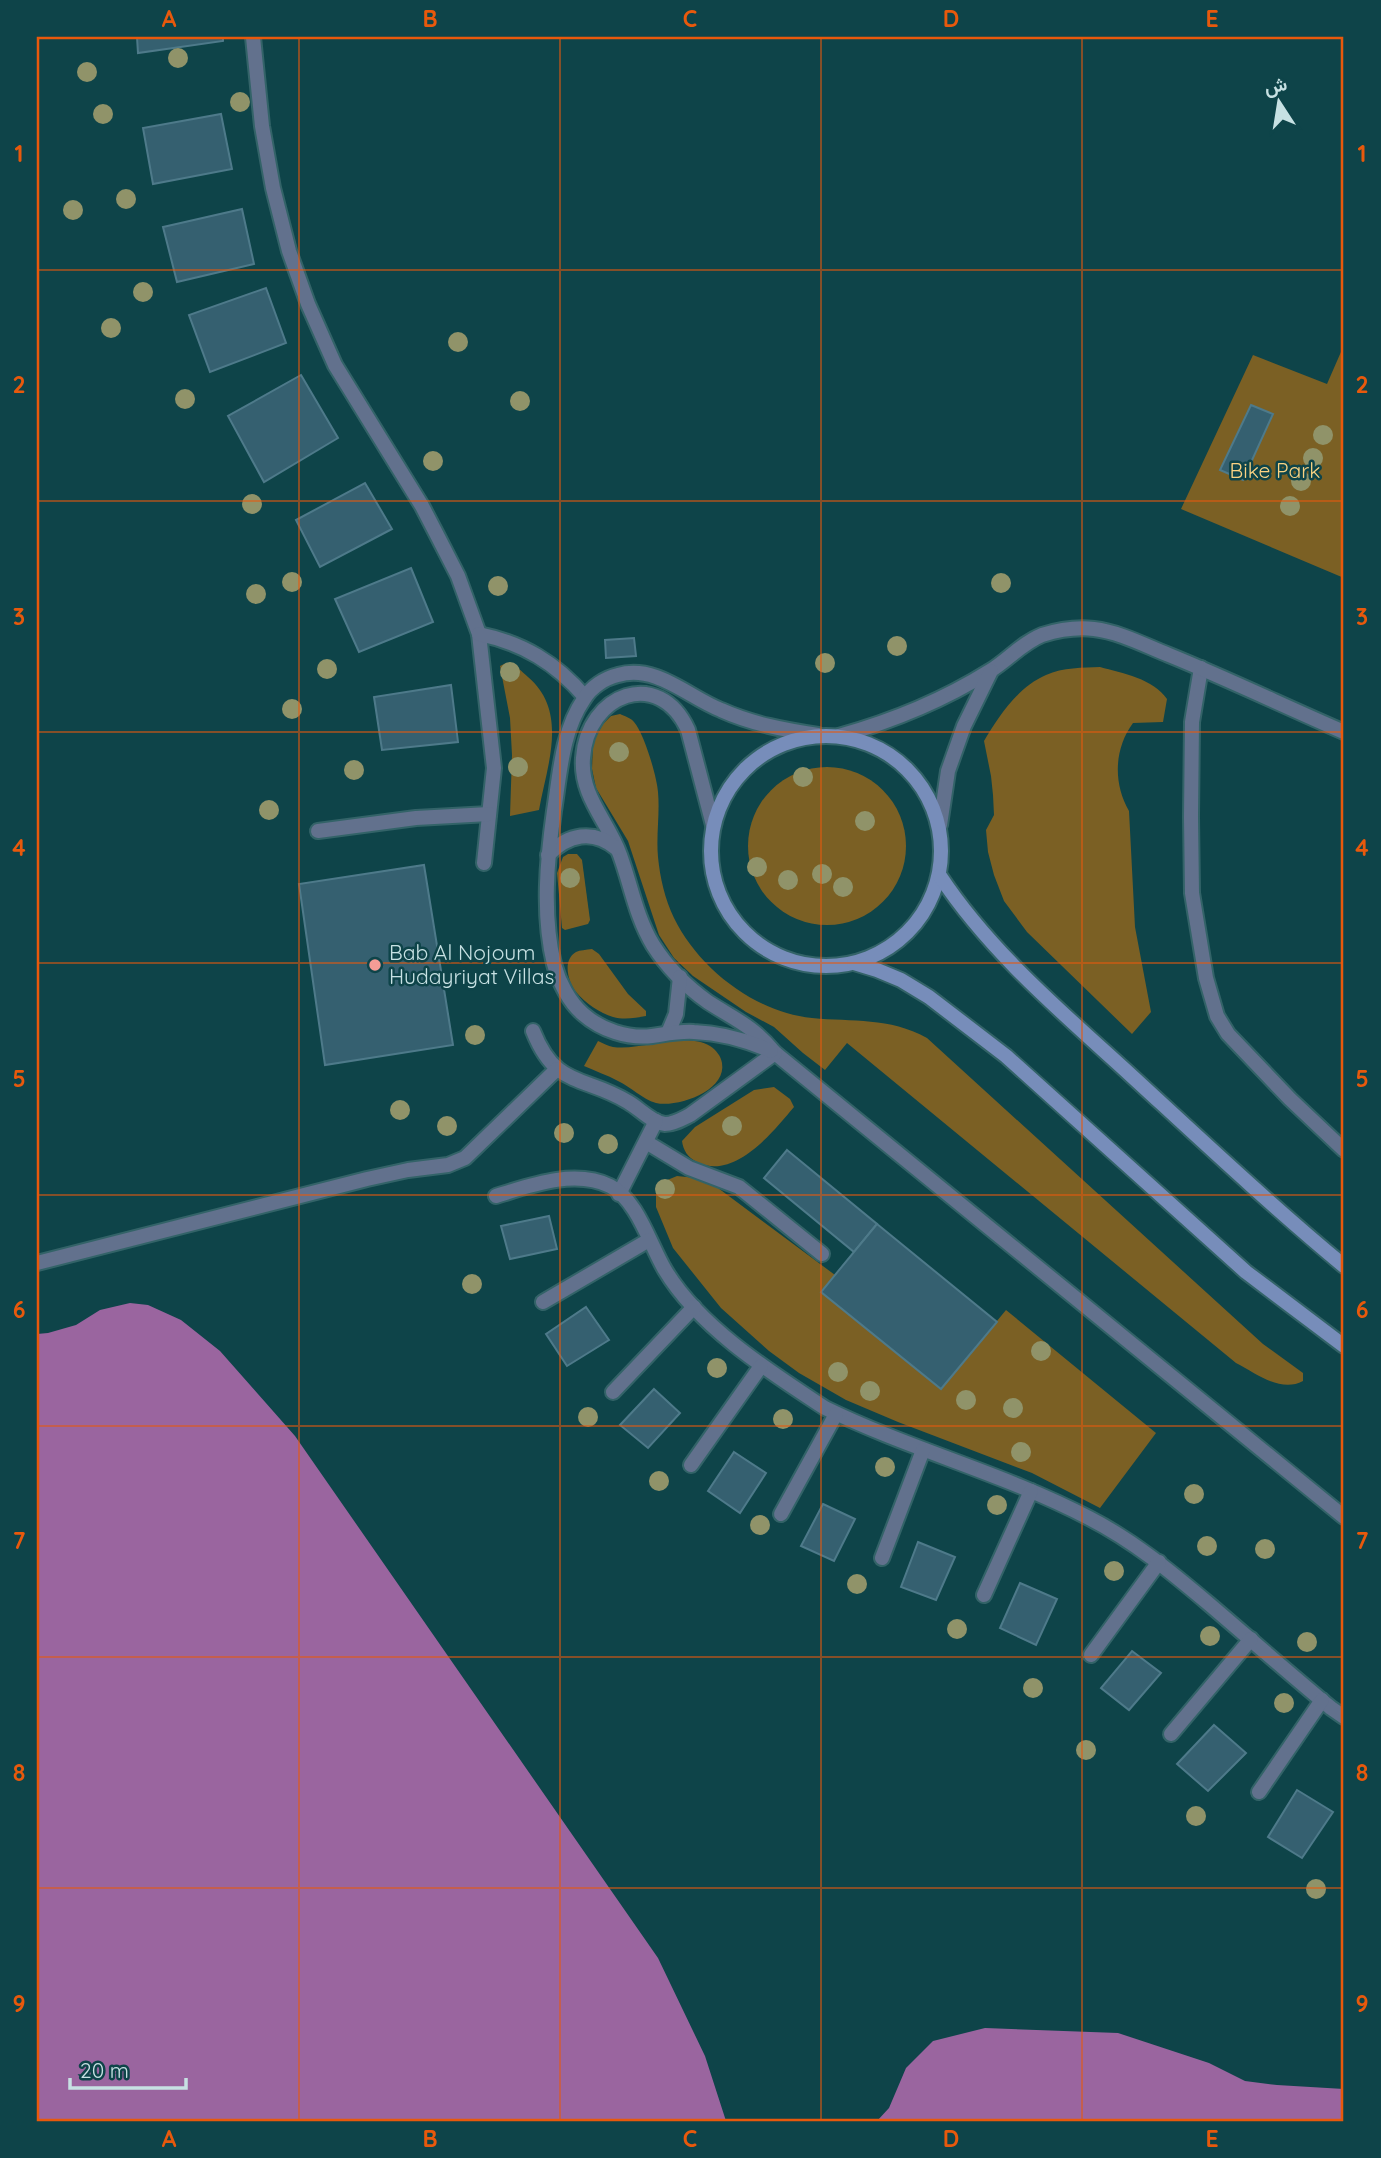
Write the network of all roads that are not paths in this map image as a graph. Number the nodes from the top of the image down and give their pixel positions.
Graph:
1 (253, 37) edge
2 (479, 634) junction
3 (1201, 668) junction
4 (991, 671) junction
5 (585, 697) junction
6 (1344, 732) edge
7 (818, 736) junction
8 (839, 736) junction
9 (489, 814) junction
10 (713, 825) junction
11 (940, 825) junction
12 (318, 831) dead end
13 (619, 852) junction
14 (548, 855) junction
15 (484, 863) dead end
16 (940, 876) junction
17 (852, 963) junction
18 (680, 977) junction
19 (533, 1031) dead end
20 (668, 1033) junction
21 (775, 1053) junction
22 (557, 1069) junction
23 (656, 1121) junction
24 (646, 1142) junction
25 (1344, 1150) edge
26 (619, 1194) junction
27 (496, 1196) dead end
28 (649, 1240) junction
29 (822, 1254) dead end
30 (37, 1264) edge
31 (1344, 1266) edge
32 (543, 1301) dead end
33 (694, 1307) junction
34 (1344, 1346) edge
35 (761, 1366) junction
36 (613, 1392) dead end
37 (836, 1414) junction
38 (923, 1450) junction
39 (691, 1465) dead end
40 (1031, 1491) junction
41 (781, 1514) dead end
42 (1344, 1517) edge
43 (882, 1558) dead end
44 (1159, 1562) junction
45 (984, 1595) dead end
46 (1251, 1639) junction
47 (1091, 1655) dead end
48 (1322, 1700) junction
49 (1344, 1717) edge
50 (1171, 1734) dead end
51 (1259, 1791) dead end

1 - 2 lane
2 - 5 lane
2 - 9 lane
3 - 4 lane
3 - 6 lane
3 - 25 lane
4 - 8 lane
4 - 11 lane
5 - 7 lane
5 - 14 lane
7 - 8 main road
7 - 10 main road
8 - 11 main road
9 - 12 lane
9 - 15 lane
10 - 13 lane
10 - 17 main road
11 - 16 main road
13 - 14 lane
13 - 18 lane
14 - 20 lane
16 - 17 main road
16 - 31 main road
17 - 34 main road
18 - 20 lane
18 - 21 lane
19 - 22 lane
20 - 21 lane
21 - 23 lane
21 - 42 lane
22 - 23 lane
22 - 30 lane
23 - 24 lane
24 - 26 lane
24 - 29 lane
26 - 27 lane
26 - 28 lane
28 - 32 lane
28 - 33 lane
33 - 35 lane
33 - 36 lane
35 - 37 lane
35 - 39 lane
37 - 38 lane
37 - 41 lane
38 - 40 lane
38 - 43 lane
40 - 44 lane
40 - 45 lane
44 - 46 lane
44 - 47 lane
46 - 48 lane
46 - 50 lane
48 - 49 lane
48 - 51 lane

